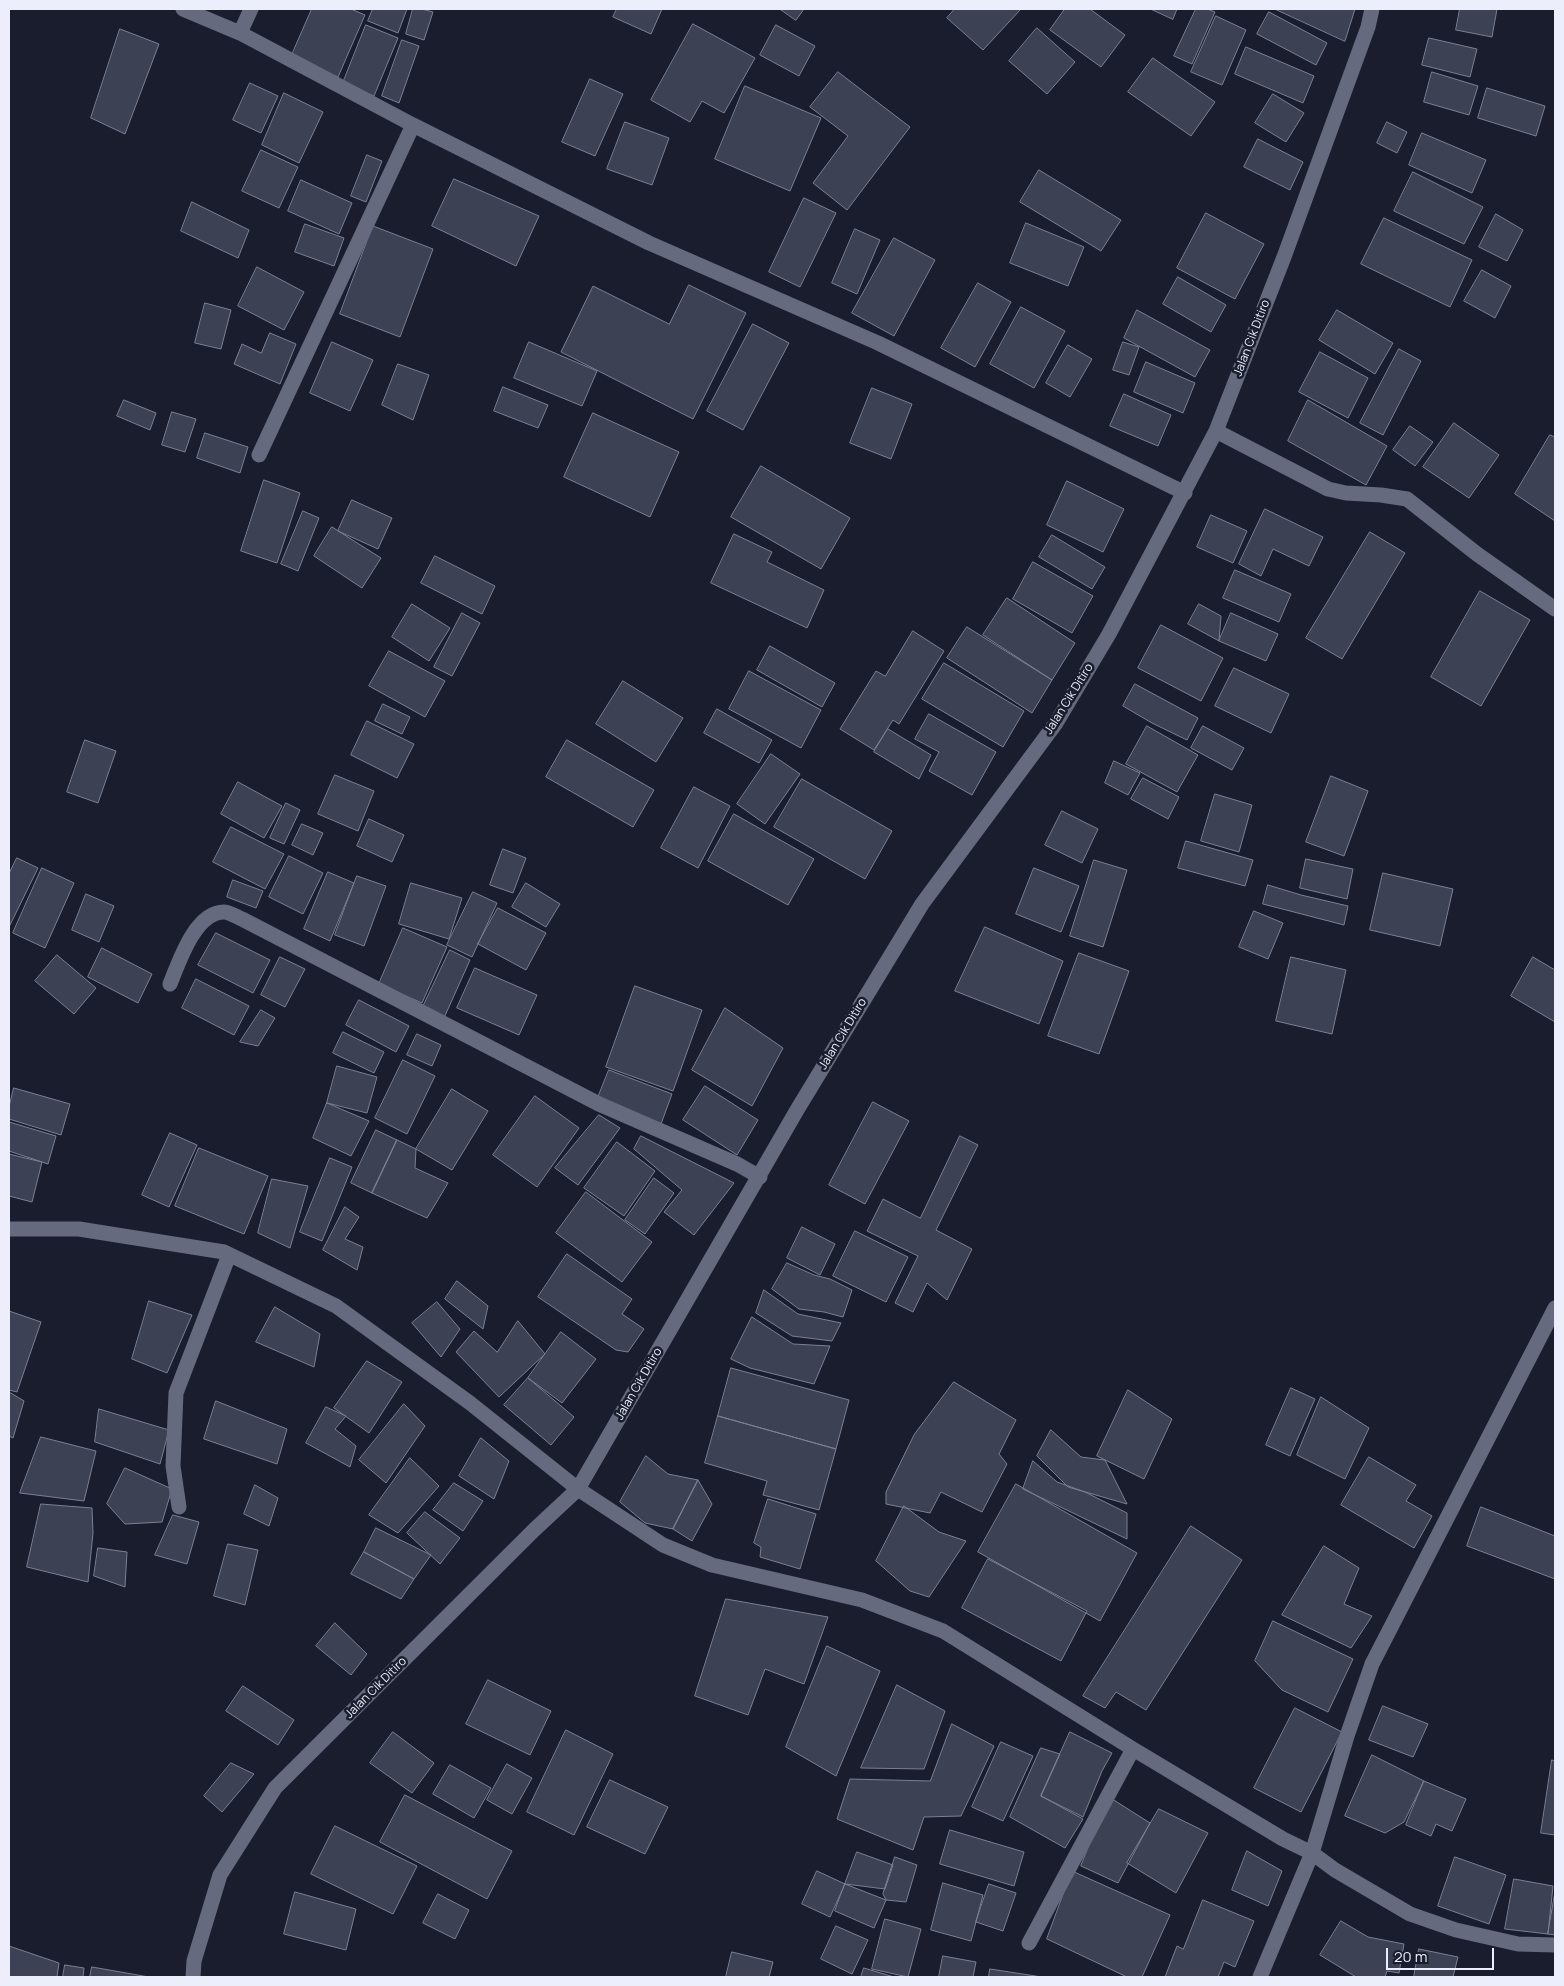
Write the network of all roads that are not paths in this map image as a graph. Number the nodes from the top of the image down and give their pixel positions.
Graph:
1 (183, 9) edge
2 (251, 9) edge
3 (1372, 9) edge
4 (240, 33) junction
5 (413, 125) junction
6 (1216, 431) junction
7 (259, 456) dead end
8 (1185, 492) junction
9 (1555, 609) edge
10 (170, 984) dead end
11 (760, 1176) junction
12 (9, 1229) edge
13 (229, 1255) junction
14 (1555, 1308) edge
15 (578, 1488) junction
16 (179, 1507) dead end
17 (1133, 1749) junction
18 (1312, 1853) junction
19 (1029, 1943) dead end
20 (1555, 1945) edge
21 (193, 1977) edge
22 (1260, 1977) edge

1 - 4 street
2 - 4 street
3 - 6 street, Jalan Cik Ditiro
4 - 5 street
5 - 7 street
5 - 8 street
6 - 8 street, Jalan Cik Ditiro
6 - 9 street
8 - 11 street, Jalan Cik Ditiro
10 - 11 street
11 - 15 street, Jalan Cik Ditiro
12 - 13 street
13 - 15 street
13 - 16 street
14 - 18 street
15 - 17 street
15 - 21 street, Jalan Cik Ditiro
17 - 18 street
17 - 19 street
18 - 20 street
18 - 22 street

